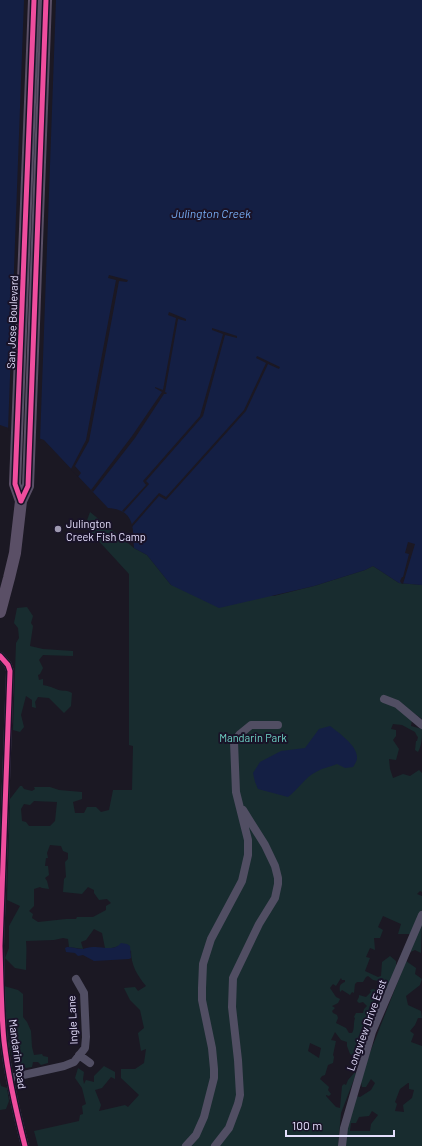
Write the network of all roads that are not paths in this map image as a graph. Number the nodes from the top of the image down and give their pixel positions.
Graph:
1 (34, 0) edge
2 (46, 0) edge
3 (23, 454) junction
4 (0, 612) edge
5 (0, 656) edge
6 (384, 698) dead end
7 (278, 724) dead end
8 (422, 725) edge
9 (239, 805) junction
10 (422, 914) edge
11 (76, 979) dead end
12 (79, 1055) junction
13 (90, 1063) dead end
14 (10, 1078) junction
15 (25, 1146) edge
16 (186, 1146) edge
17 (215, 1146) edge
18 (342, 1146) edge

1 - 3 main road, San Jose Boulevard
2 - 3 main road, San Jose Boulevard
3 - 4 main road, San Jose Boulevard
5 - 14 street, Mandarin Road
6 - 8 street
7 - 9 street
9 - 16 street
9 - 17 street
10 - 18 street, Longview Drive East
11 - 12 street, Ingle Lane
12 - 13 street
12 - 14 street, Ingle Lane
14 - 15 street, Mandarin Road

